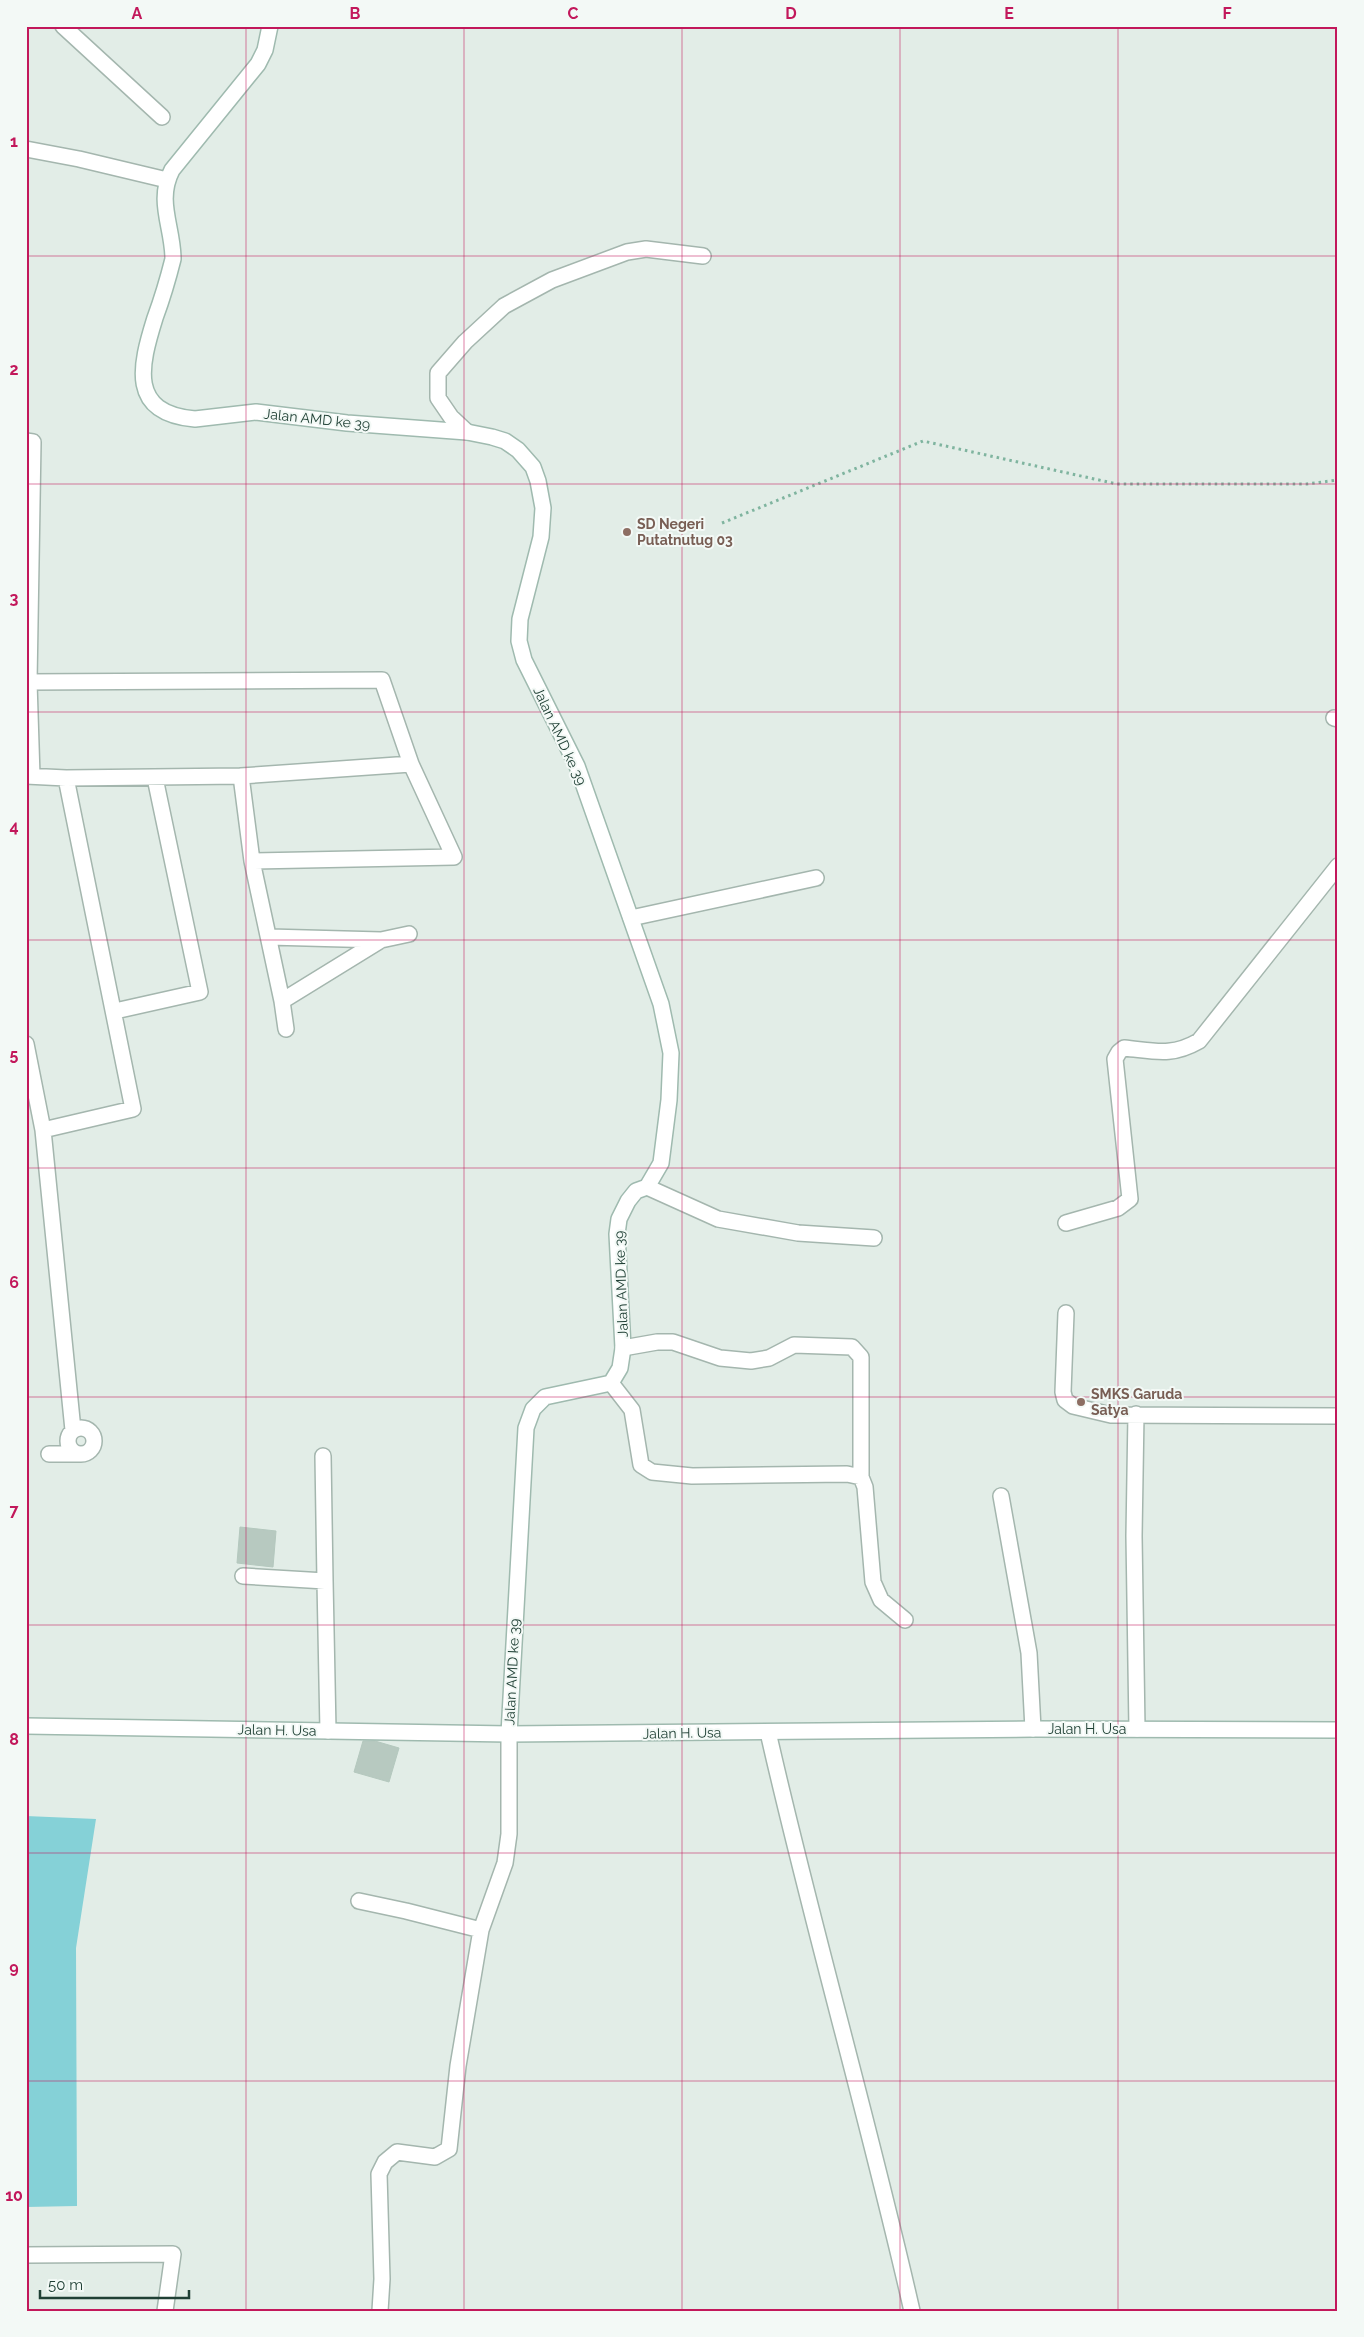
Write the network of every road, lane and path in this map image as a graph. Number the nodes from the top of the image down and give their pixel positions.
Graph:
1 (63, 26) edge
2 (270, 26) edge
3 (162, 117) dead end
4 (26, 149) edge
5 (167, 180) junction
6 (703, 256) dead end
7 (467, 432) junction
8 (26, 442) edge
9 (1338, 480) edge
10 (722, 523) dead end
11 (30, 682) junction
12 (411, 764) junction
13 (29, 776) edge
14 (241, 776) junction
15 (66, 778) junction
16 (155, 778) junction
17 (252, 861) junction
18 (1338, 866) edge
19 (816, 878) dead end
20 (630, 918) junction
21 (409, 934) dead end
22 (269, 937) junction
23 (381, 940) junction
24 (282, 1001) junction
25 (115, 1011) junction
26 (286, 1030) dead end
27 (26, 1044) edge
28 (43, 1130) junction
29 (646, 1187) junction
30 (1066, 1223) dead end
31 (874, 1238) dead end
32 (1066, 1313) dead end
33 (623, 1348) junction
34 (611, 1383) junction
35 (1136, 1414) junction
36 (1338, 1416) edge
37 (73, 1430) junction
38 (50, 1454) dead end
39 (76, 1454) junction
40 (323, 1456) dead end
41 (861, 1477) junction
42 (1001, 1496) dead end
43 (243, 1576) dead end
44 (325, 1581) junction
45 (905, 1620) dead end
46 (26, 1726) edge
47 (1033, 1729) junction
48 (1138, 1729) junction
49 (1338, 1730) edge
50 (328, 1731) junction
51 (768, 1732) junction
52 (508, 1734) junction
53 (359, 1901) dead end
54 (481, 1930) junction
55 (26, 2255) edge
56 (165, 2311) edge
57 (380, 2311) edge
58 (912, 2311) edge

1 - 3 street
2 - 5 street, Jalan AMD ke 39
4 - 5 street
5 - 7 street, Jalan AMD ke 39
6 - 7 street
7 - 20 street, Jalan AMD ke 39
8 - 11 street
9 - 10 path
11 - 12 street
11 - 13 street
12 - 14 street
12 - 17 street
13 - 15 street
14 - 16 street
14 - 17 street
15 - 16 street
15 - 25 street
16 - 25 street
17 - 22 street
18 - 30 street
19 - 20 street
20 - 29 street, Jalan AMD ke 39
21 - 23 street
22 - 23 street
22 - 24 street
23 - 24 street
24 - 26 street
25 - 28 street
27 - 28 street
28 - 37 street
29 - 31 street
29 - 33 street, Jalan AMD ke 39
32 - 35 street
33 - 34 street, Jalan AMD ke 39
33 - 41 street
34 - 41 street
34 - 52 street, Jalan AMD ke 39
35 - 36 street
35 - 48 street
37 - 39 street
37 - 39 street
38 - 39 street
40 - 44 street
41 - 45 street
42 - 47 street
43 - 44 street
44 - 50 street
46 - 50 street, Jalan H. Usa
47 - 48 street, Jalan H. Usa
47 - 51 street, Jalan H. Usa
48 - 49 street, Jalan H. Usa
50 - 52 street, Jalan H. Usa
51 - 52 street, Jalan H. Usa
51 - 58 street
52 - 54 street, Jalan AMD ke 39
53 - 54 street
54 - 57 street, Jalan AMD ke 39
55 - 56 street

